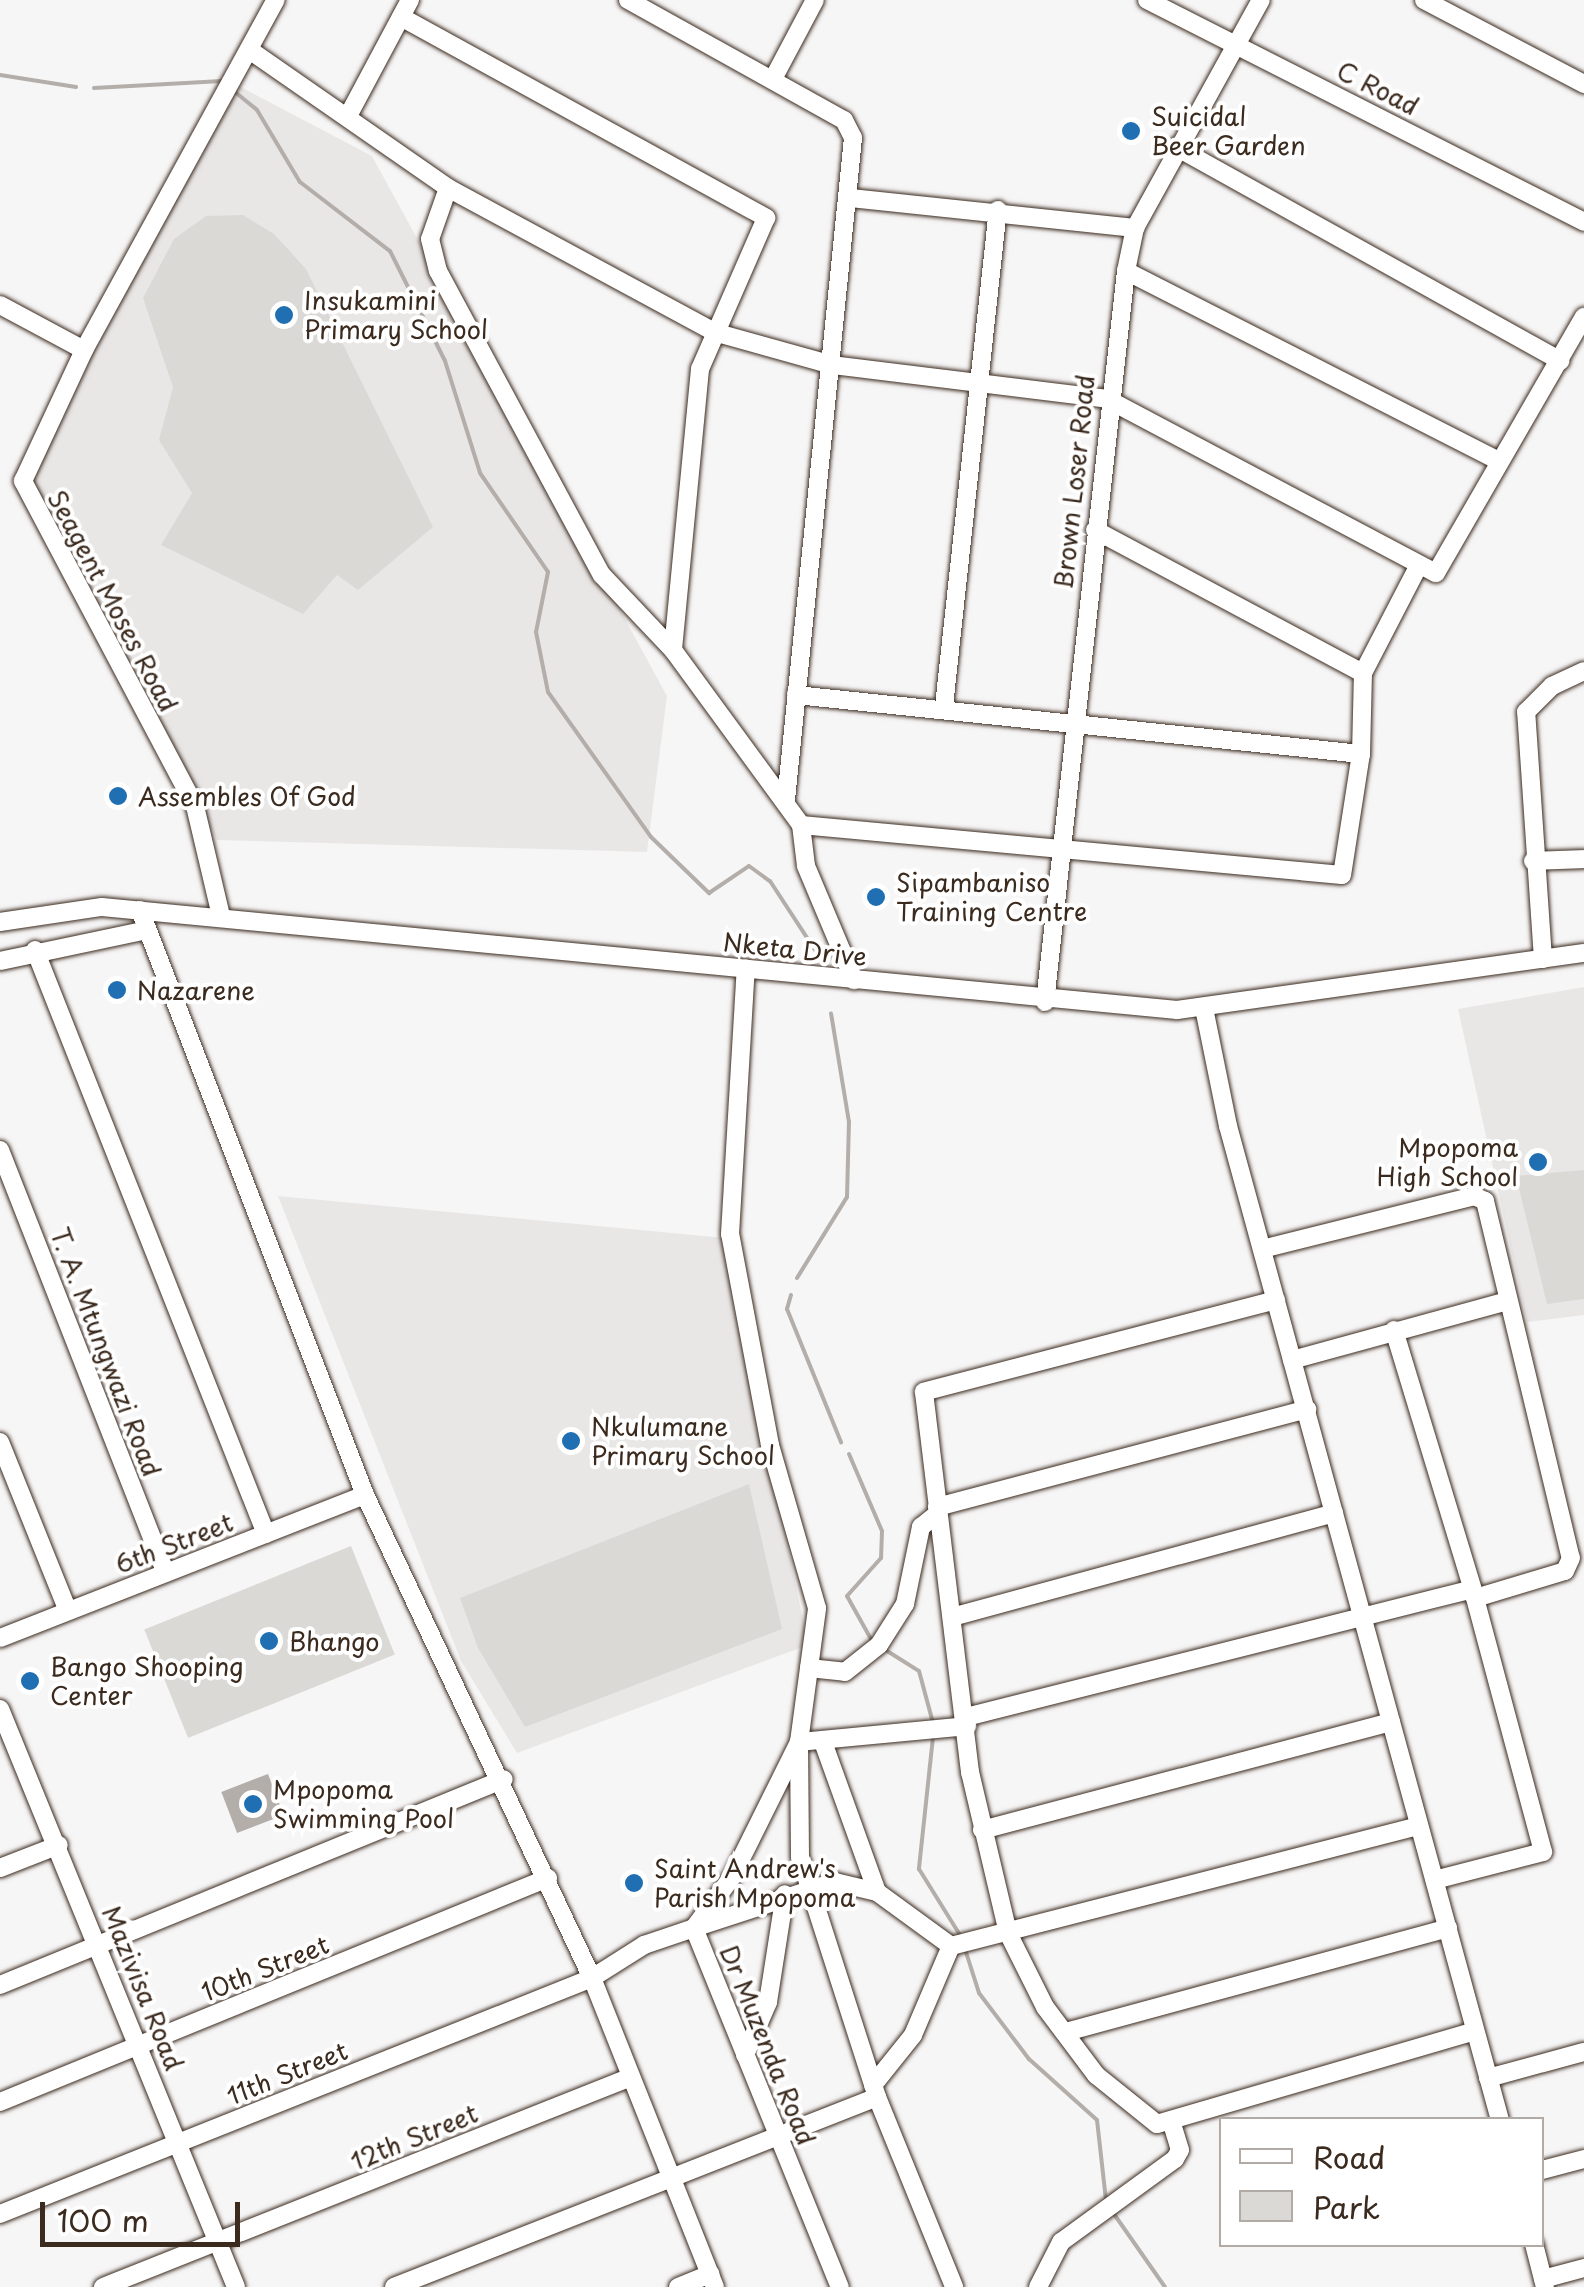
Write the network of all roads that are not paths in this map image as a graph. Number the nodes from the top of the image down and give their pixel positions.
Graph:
1 (276, 0) edge
2 (628, 0) edge
3 (815, 0) edge
4 (1147, 0) edge
5 (1261, 0) edge
6 (1424, 0) edge
7 (405, 8) edge
8 (1238, 44) junction
9 (251, 51) junction
10 (774, 78) junction
11 (1584, 84) edge
12 (348, 116) junction
13 (1176, 147) junction
14 (448, 188) junction
15 (850, 198) junction
16 (998, 210) junction
17 (1584, 222) edge
18 (1135, 228) junction
19 (1126, 271) junction
20 (0, 306) edge
21 (1584, 318) edge
22 (714, 332) junction
23 (84, 350) junction
24 (1560, 361) junction
25 (832, 365) junction
26 (983, 382) junction
27 (1107, 400) junction
28 (1500, 461) junction
29 (1095, 530) junction
30 (1419, 565) junction
31 (673, 650) junction
32 (1584, 670) edge
33 (1363, 673) junction
34 (796, 695) junction
35 (944, 706) junction
36 (1073, 724) junction
37 (1361, 754) junction
38 (786, 800) junction
39 (801, 825) junction
40 (1060, 850) junction
41 (1584, 859) edge
42 (1532, 861) junction
43 (140, 910) junction
44 (221, 916) junction
45 (0, 922) edge
46 (147, 930) junction
47 (36, 950) junction
48 (1584, 953) edge
49 (1543, 959) junction
50 (0, 961) edge
51 (746, 968) junction
52 (854, 980) junction
53 (1045, 1002) junction
54 (1204, 1008) junction
55 (0, 1150) edge
56 (1262, 1248) junction
57 (1276, 1300) junction
58 (1508, 1302) junction
59 (1394, 1330) junction
60 (1292, 1360) junction
61 (1306, 1409) junction
62 (0, 1442) edge
63 (366, 1495) junction
64 (937, 1510) junction
65 (1334, 1512) junction
66 (266, 1534) junction
67 (166, 1573) junction
68 (1472, 1594) junction
69 (68, 1611) junction
70 (952, 1617) junction
71 (1363, 1617) junction
72 (0, 1638) edge
73 (808, 1668) junction
74 (0, 1710) edge
75 (966, 1722) junction
76 (1392, 1722) junction
77 (798, 1742) junction
78 (823, 1742) junction
79 (9, 1746) edge
80 (504, 1779) junction
81 (1418, 1826) junction
82 (982, 1830) junction
83 (59, 1845) junction
84 (0, 1868) edge
85 (548, 1878) junction
86 (1435, 1880) junction
87 (809, 1885) junction
88 (877, 1892) junction
89 (785, 1894) junction
90 (694, 1928) junction
91 (1448, 1928) junction
92 (1008, 1932) junction
93 (99, 1946) junction
94 (951, 1946) junction
95 (592, 1978) junction
96 (0, 1984) edge
97 (1475, 2031) junction
98 (1066, 2032) junction
99 (138, 2047) junction
100 (1584, 2052) edge
101 (745, 2054) junction
102 (630, 2078) junction
103 (1488, 2078) junction
104 (875, 2091) junction
105 (0, 2102) edge
106 (1499, 2117) edge
107 (1171, 2120) junction
108 (778, 2136) junction
109 (178, 2143) junction
110 (1584, 2159) edge
111 (1544, 2169) edge
112 (672, 2176) junction
113 (0, 2214) edge
114 (218, 2242) junction
115 (1535, 2247) edge
116 (1584, 2268) edge
117 (713, 2280) edge
118 (1544, 2283) edge
119 (103, 2287) edge
120 (236, 2287) edge
121 (394, 2287) edge
122 (678, 2287) edge
123 (840, 2287) edge
124 (954, 2287) edge
125 (1038, 2287) edge

1 - 9 street, Seagent Moses Road
2 - 10 street
3 - 10 street
4 - 8 street, C Road
5 - 8 street, Brown Loser Road
6 - 11 street
7 - 12 street
7 - 22 street
8 - 13 street, Brown Loser Road
8 - 17 street, C Road
9 - 12 street
9 - 23 street, Seagent Moses Road
10 - 15 street
12 - 14 street
13 - 18 street, Brown Loser Road
13 - 24 street
14 - 22 street
14 - 31 street
15 - 16 street
15 - 25 street
16 - 18 street
16 - 26 street
18 - 19 street, Brown Loser Road
19 - 27 street, Brown Loser Road
19 - 28 street
20 - 23 street
21 - 24 street
22 - 25 street
22 - 31 street
23 - 44 street, Seagent Moses Road
24 - 28 street
25 - 26 street
25 - 34 street
26 - 27 street
26 - 35 street
27 - 29 street, Brown Loser Road
27 - 30 street
28 - 30 street
29 - 33 street
29 - 36 street, Brown Loser Road
30 - 33 street
31 - 38 street
32 - 42 street
33 - 37 street
34 - 35 street
34 - 38 street
35 - 36 street
36 - 37 street
36 - 40 street, Brown Loser Road
37 - 40 street
38 - 39 street
39 - 40 street
39 - 52 street
40 - 53 street, Brown Loser Road
41 - 42 street
42 - 49 street
43 - 44 street, Nketa Drive
43 - 45 street, Nketa Drive
43 - 46 street
44 - 51 street, Nketa Drive
46 - 47 street
46 - 63 street
47 - 50 street
47 - 66 street
48 - 49 street, Nketa Drive
49 - 54 street, Nketa Drive
51 - 52 street, Nketa Drive
51 - 73 street
52 - 53 street, Nketa Drive
53 - 54 street, Nketa Drive
54 - 56 street
55 - 67 street, T. A. Mtungwazi Road
56 - 57 street
56 - 58 street
57 - 60 street
57 - 64 street
58 - 59 street
58 - 68 street
59 - 60 street
59 - 68 street
60 - 61 street
61 - 64 street
61 - 65 street
62 - 69 street
63 - 66 street, 6th Street
63 - 80 street
64 - 70 street
64 - 73 street
65 - 70 street
65 - 71 street
66 - 67 street, 6th Street
67 - 69 street, 6th Street
68 - 71 street
68 - 86 street
69 - 72 street, 6th Street
70 - 75 street
71 - 75 street
71 - 76 street
73 - 77 street
74 - 79 street, Mazivisa Road
75 - 78 street
75 - 82 street
76 - 81 street
76 - 82 street
77 - 78 street
77 - 87 street
77 - 90 street
78 - 88 street
79 - 83 street, Mazivisa Road
80 - 85 street
80 - 93 street
81 - 86 street
81 - 92 street
82 - 92 street
83 - 84 street
83 - 93 street, Mazivisa Road
85 - 95 street
85 - 99 street, 10th Street
86 - 91 street
87 - 88 street
87 - 89 street
87 - 104 street
88 - 94 street
89 - 90 street
89 - 101 street
90 - 95 street, Dr Muzenda Road
90 - 101 street, Dr Muzenda Road
91 - 97 street
91 - 98 street
92 - 94 street
92 - 98 street
93 - 96 street
93 - 99 street, Mazivisa Road
94 - 104 street
95 - 102 street
95 - 109 street, 11th Street
97 - 103 street
97 - 107 street
98 - 107 street
99 - 105 street, 10th Street
99 - 109 street, Mazivisa Road
100 - 103 street
101 - 108 street, Dr Muzenda Road
102 - 112 street
102 - 114 street, 12th Street
103 - 106 street
104 - 108 street
104 - 124 street
107 - 125 street
108 - 112 street
108 - 123 street, Dr Muzenda Road
109 - 113 street, 11th Street
109 - 114 street, Mazivisa Road
110 - 111 street
112 - 117 street
112 - 121 street
114 - 119 street, 12th Street
114 - 120 street, Mazivisa Road
115 - 118 street
116 - 118 street
117 - 122 street

